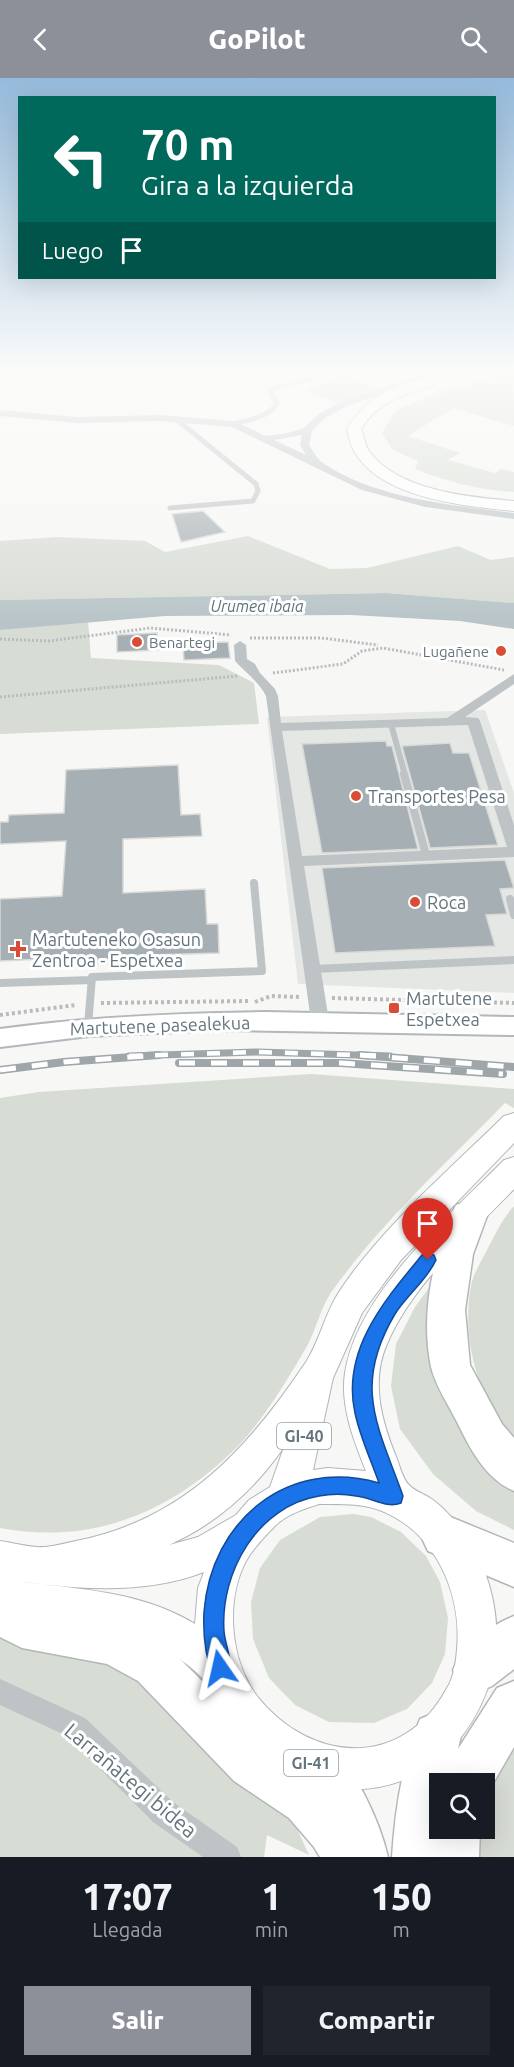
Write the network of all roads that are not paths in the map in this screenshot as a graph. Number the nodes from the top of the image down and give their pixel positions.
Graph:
1 (224, 458) edge
2 (303, 458) edge
3 (312, 458) edge
4 (323, 458) edge
5 (366, 458) edge
6 (383, 458) edge
7 (323, 468) junction
8 (351, 481) junction
9 (514, 499) edge
10 (514, 506) edge
11 (170, 508) dead end
12 (514, 516) edge
13 (240, 639) road end
14 (511, 675) edge
15 (450, 722) junction
16 (391, 724) junction
17 (275, 727) junction
18 (514, 849) edge
19 (426, 855) junction
20 (296, 861) junction
21 (254, 883) dead end
22 (510, 900) dead end
23 (514, 915) edge
24 (514, 960) edge
25 (313, 969) junction
26 (92, 980) junction
27 (0, 983) edge
28 (321, 1021) junction
29 (514, 1025) edge
30 (88, 1026) junction
31 (0, 1038) edge
32 (514, 1124) edge
33 (514, 1169) edge
34 (469, 1216) junction
35 (319, 1371) junction
36 (514, 1470) edge
37 (394, 1496) junction
38 (283, 1499) junction
39 (246, 1529) junction
40 (443, 1536) junction
41 (0, 1560) edge
42 (514, 1565) edge
43 (44, 1566) junction
44 (0, 1598) edge
45 (0, 1610) edge
46 (514, 1639) edge
47 (220, 1668) junction
48 (476, 1670) junction
49 (0, 1692) edge
50 (514, 1705) edge
51 (437, 1736) junction
52 (309, 1763) junction
53 (472, 1773) edge
54 (454, 1839) edge
55 (227, 1857) edge
56 (347, 1857) edge
57 (362, 1857) edge
58 (418, 1857) edge
59 (453, 1857) edge

1 - 11 lane
2 - 7 street
3 - 7 street
4 - 8 street
5 - 10 main road
6 - 9 main road
7 - 8 street
8 - 12 street
13 - 17 street
14 - 15 street
15 - 16 street
15 - 18 street
16 - 17 street
16 - 19 lane
17 - 20 street
18 - 19 street
19 - 20 street
20 - 25 street
21 - 26 lane
22 - 23 lane
24 - 25 lane
25 - 28 street
26 - 27 lane
26 - 30 lane
28 - 29 main road, Martutene pasealekua
28 - 30 main road, Martutene pasealekua
30 - 31 main road, Martutene pasealekua
32 - 35 main road, GI-40
33 - 34 main road
34 - 36 highway
34 - 37 main road
35 - 38 main road, GI-40
35 - 43 main road
37 - 38 main road, GI-41
37 - 40 main road, GI-41
38 - 39 main road, GI-41
39 - 43 main road, GI-41
39 - 47 main road, GI-41
40 - 42 highway, GI-41
40 - 48 main road, GI-41
41 - 43 main road, GI-41
44 - 47 main road, GI-41
45 - 56 highway
46 - 48 highway, GI-41
47 - 52 main road, GI-41
48 - 51 main road, GI-41
49 - 55 street, Larrañategi bidea
50 - 53 highway
51 - 52 main road, GI-41
51 - 58 highway
52 - 57 highway
54 - 59 highway

